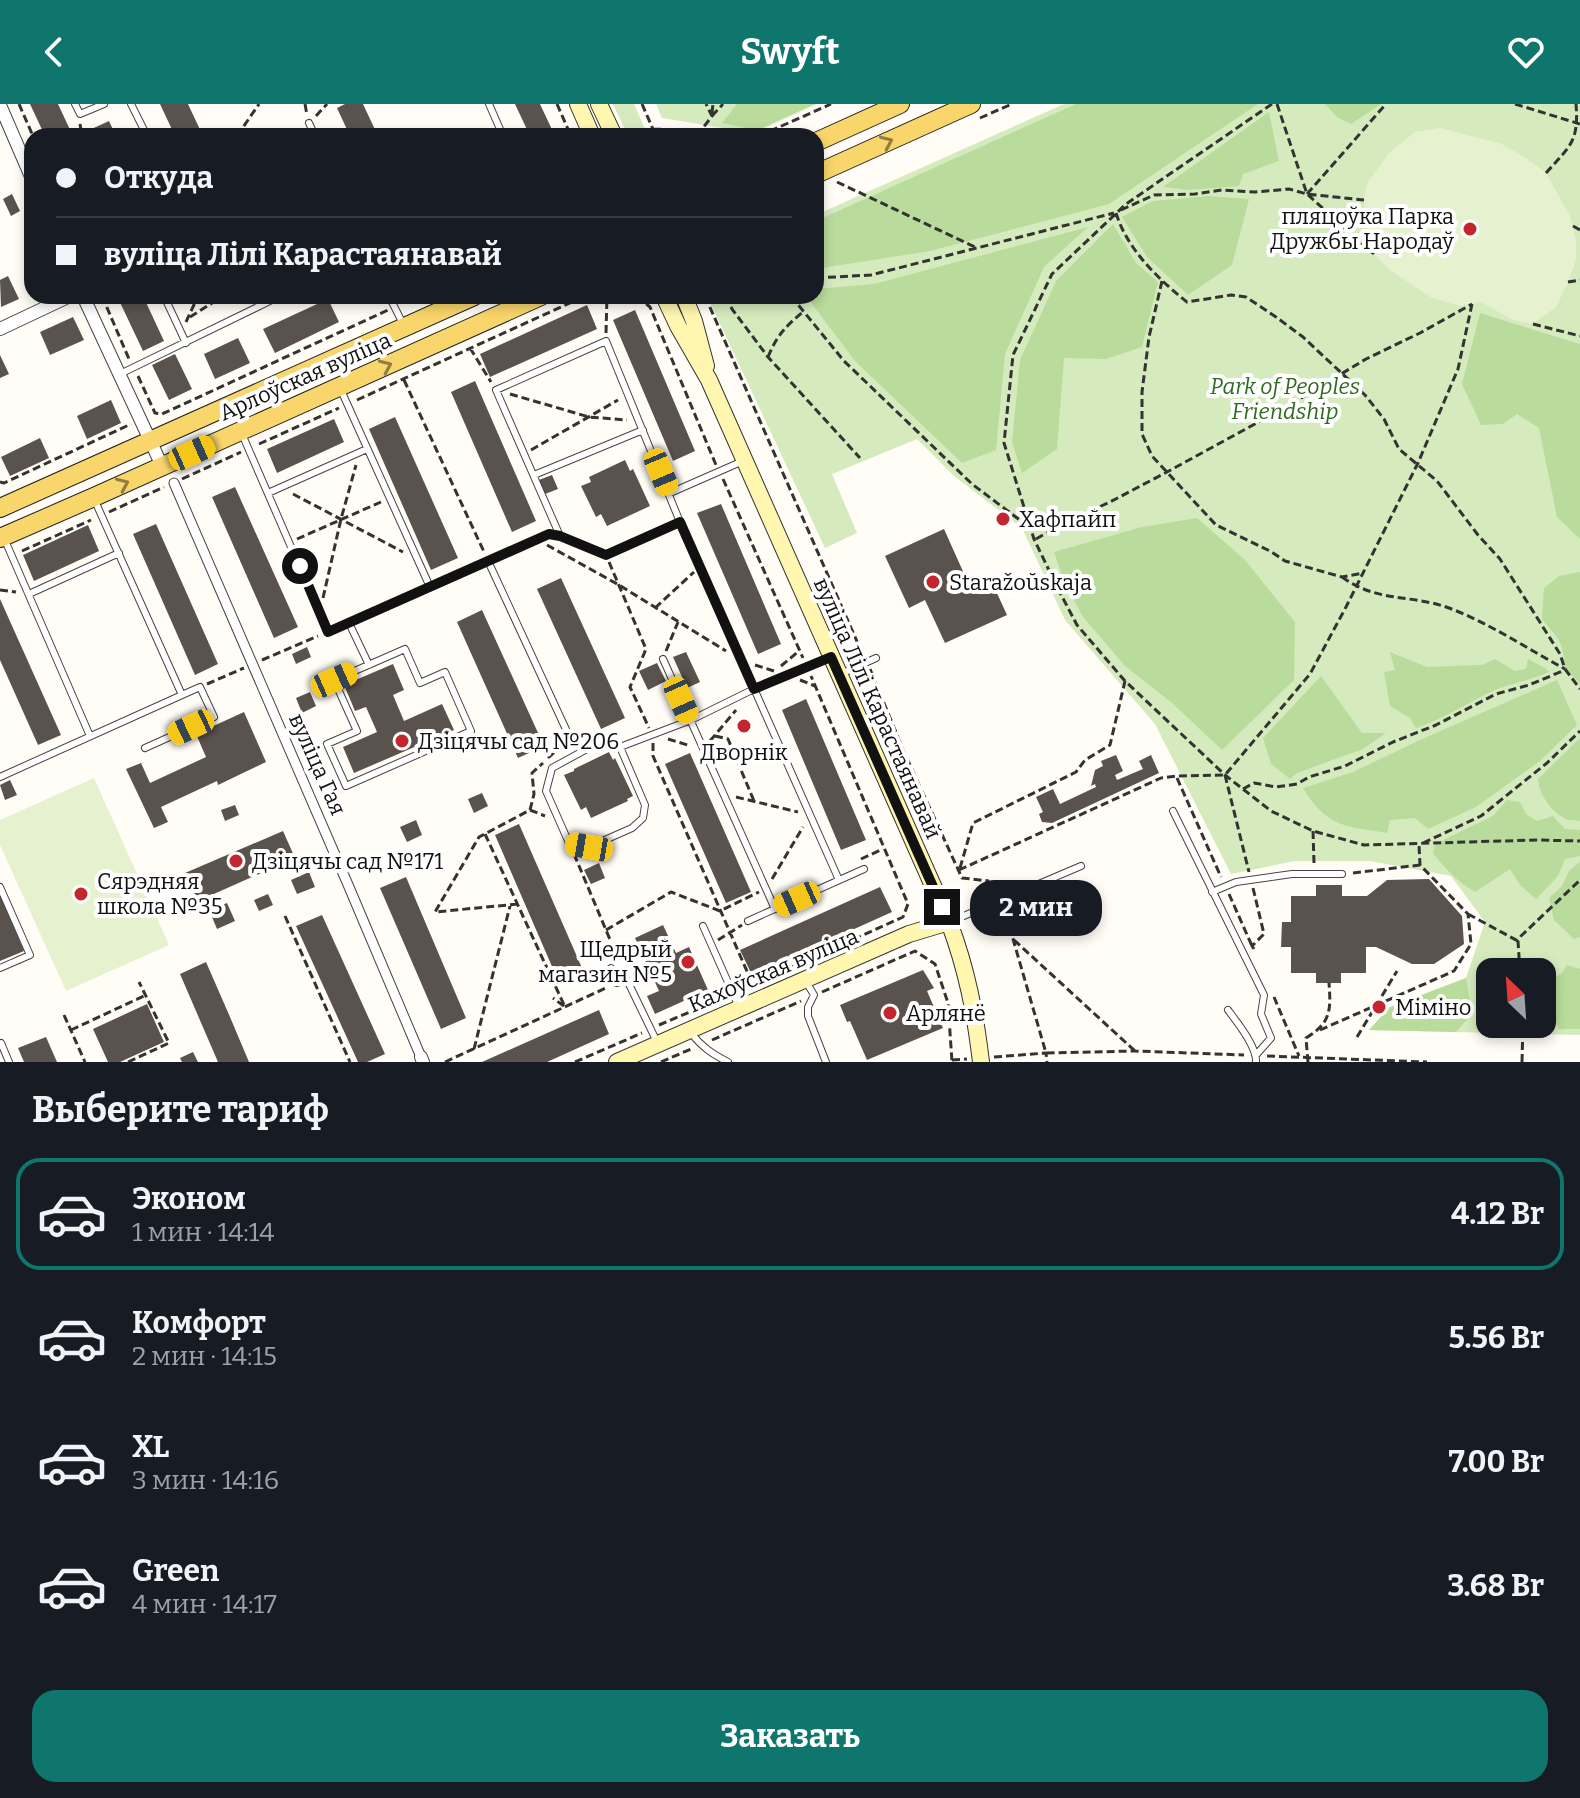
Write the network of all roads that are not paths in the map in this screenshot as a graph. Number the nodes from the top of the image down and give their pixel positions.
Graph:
1 (75, 104) edge
2 (104, 104) edge
3 (131, 104) edge
4 (489, 104) edge
5 (578, 104) edge
6 (599, 104) edge
7 (900, 104) edge
8 (971, 104) edge
9 (0, 105) edge
10 (309, 123) road end
11 (143, 128) edge
12 (311, 128) edge
13 (500, 128) edge
14 (588, 128) edge
15 (610, 128) edge
16 (824, 138) edge
17 (24, 160) edge
18 (824, 170) edge
19 (53, 304) edge
20 (87, 304) edge
21 (168, 304) edge
22 (263, 304) edge
23 (393, 304) edge
24 (456, 304) edge
25 (525, 304) edge
26 (668, 304) edge
27 (687, 304) edge
28 (404, 328) junction
29 (0, 329) edge
30 (184, 340) junction
31 (120, 374) junction
32 (709, 380) junction
33 (343, 396) junction
34 (643, 430) junction
35 (241, 431) junction
36 (151, 441) junction
37 (367, 449) junction
38 (744, 460) junction
39 (162, 466) junction
40 (534, 475) junction
41 (174, 483) road end
42 (268, 493) junction
43 (670, 493) junction
44 (94, 497) junction
45 (0, 508) edge
46 (680, 522) junction
47 (560, 536) junction
48 (2, 537) edge
49 (119, 553) junction
50 (488, 561) junction
51 (430, 587) junction
52 (29, 594) junction
53 (349, 623) junction
54 (831, 657) junction
55 (876, 658) dead end
56 (663, 659) road end
57 (369, 665) junction
58 (839, 675) junction
59 (754, 689) junction
60 (182, 695) junction
61 (691, 720) junction
62 (90, 736) junction
63 (596, 744) junction
64 (620, 747) junction
65 (145, 748) dead end
66 (0, 777) edge
67 (1173, 811) dead end
68 (1081, 866) dead end
69 (864, 869) dead end
70 (1342, 874) road end
71 (839, 880) junction
72 (0, 887) edge
73 (1212, 892) junction
74 (775, 909) junction
75 (748, 921) road end
76 (949, 922) junction
77 (703, 926) dead end
78 (0, 968) edge
79 (611, 968) dead end
80 (810, 988) junction
81 (740, 1009) junction
82 (1228, 1010) dead end
83 (689, 1030) junction
84 (1, 1043) edge
85 (658, 1044) junction
86 (1256, 1059) edge
87 (422, 1060) edge
88 (981, 1060) edge
89 (9, 1062) edge
90 (617, 1062) edge
91 (728, 1062) edge
92 (826, 1062) edge

1 - 2 lane
3 - 11 lane
4 - 13 lane
5 - 14 main road
6 - 15 main road
7 - 16 main road
18 -> 8 main road
9 - 17 street
10 - 12 lane
19 - 29 street
20 - 31 street
21 - 30 lane
22 - 30 lane
23 - 28 lane
24 - 28 main road, Арлоўская вуліца
33 -> 25 main road, Арлоўская вуліца
26 - 32 main road, вуліца Лілі Карастаянавай
27 - 32 main road, вуліца Лілі Карастаянавай
28 - 36 main road, Арлоўская вуліца
30 - 31 lane
31 - 36 street
32 - 38 main road, вуліца Лілі Карастаянавай
33 - 35 main road, Арлоўская вуліца
33 - 37 lane
34 - 40 lane
34 - 40 lane
34 - 43 lane
35 - 39 main road, Арлоўская вуліца
35 - 42 lane
36 - 39 street
36 - 45 main road, Арлоўская вуліца
37 - 42 lane
37 - 51 lane
38 - 43 lane
38 - 54 main road, вуліца Лілі Карастаянавай
44 -> 39 main road, Арлоўская вуліца
40 - 47 lane
41 - 87 street, вуліца Гая
42 - 53 lane
43 - 46 lane
44 - 48 main road, Арлоўская вуліца
44 - 49 lane
46 - 47 lane
46 - 59 lane
47 - 50 lane
48 - 52 lane
49 - 52 lane
49 - 60 lane
50 - 51 lane
50 - 63 lane
51 - 53 lane
52 - 62 lane
53 - 57 lane
54 - 58 main road, вуліца Лілі Карастаянавай
54 - 59 lane
55 - 58 lane
56 - 61 lane
57 - 57 lane
58 - 76 main road, вуліца Лілі Карастаянавай
59 - 61 lane
59 - 71 lane
60 - 62 lane
60 - 65 lane
61 - 64 lane
61 - 74 lane
62 - 66 lane
63 - 64 lane
63 - 64 lane
67 - 73 lane
68 - 76 lane
69 - 71 lane
70 - 73 lane
71 - 74 lane
72 - 78 lane
73 - 86 lane
74 - 75 lane
76 - 80 main road, Кахоўская вуліца
76 - 88 main road, вуліца Лілі Карастаянавай
77 - 81 lane
79 - 85 lane
80 - 81 main road, Кахоўская вуліца
80 - 92 lane
81 - 83 main road, Кахоўская вуліца
82 - 86 lane
83 - 85 main road, Кахоўская вуліца
83 - 91 lane
84 - 89 lane
85 - 90 main road, Кахоўская вуліца

